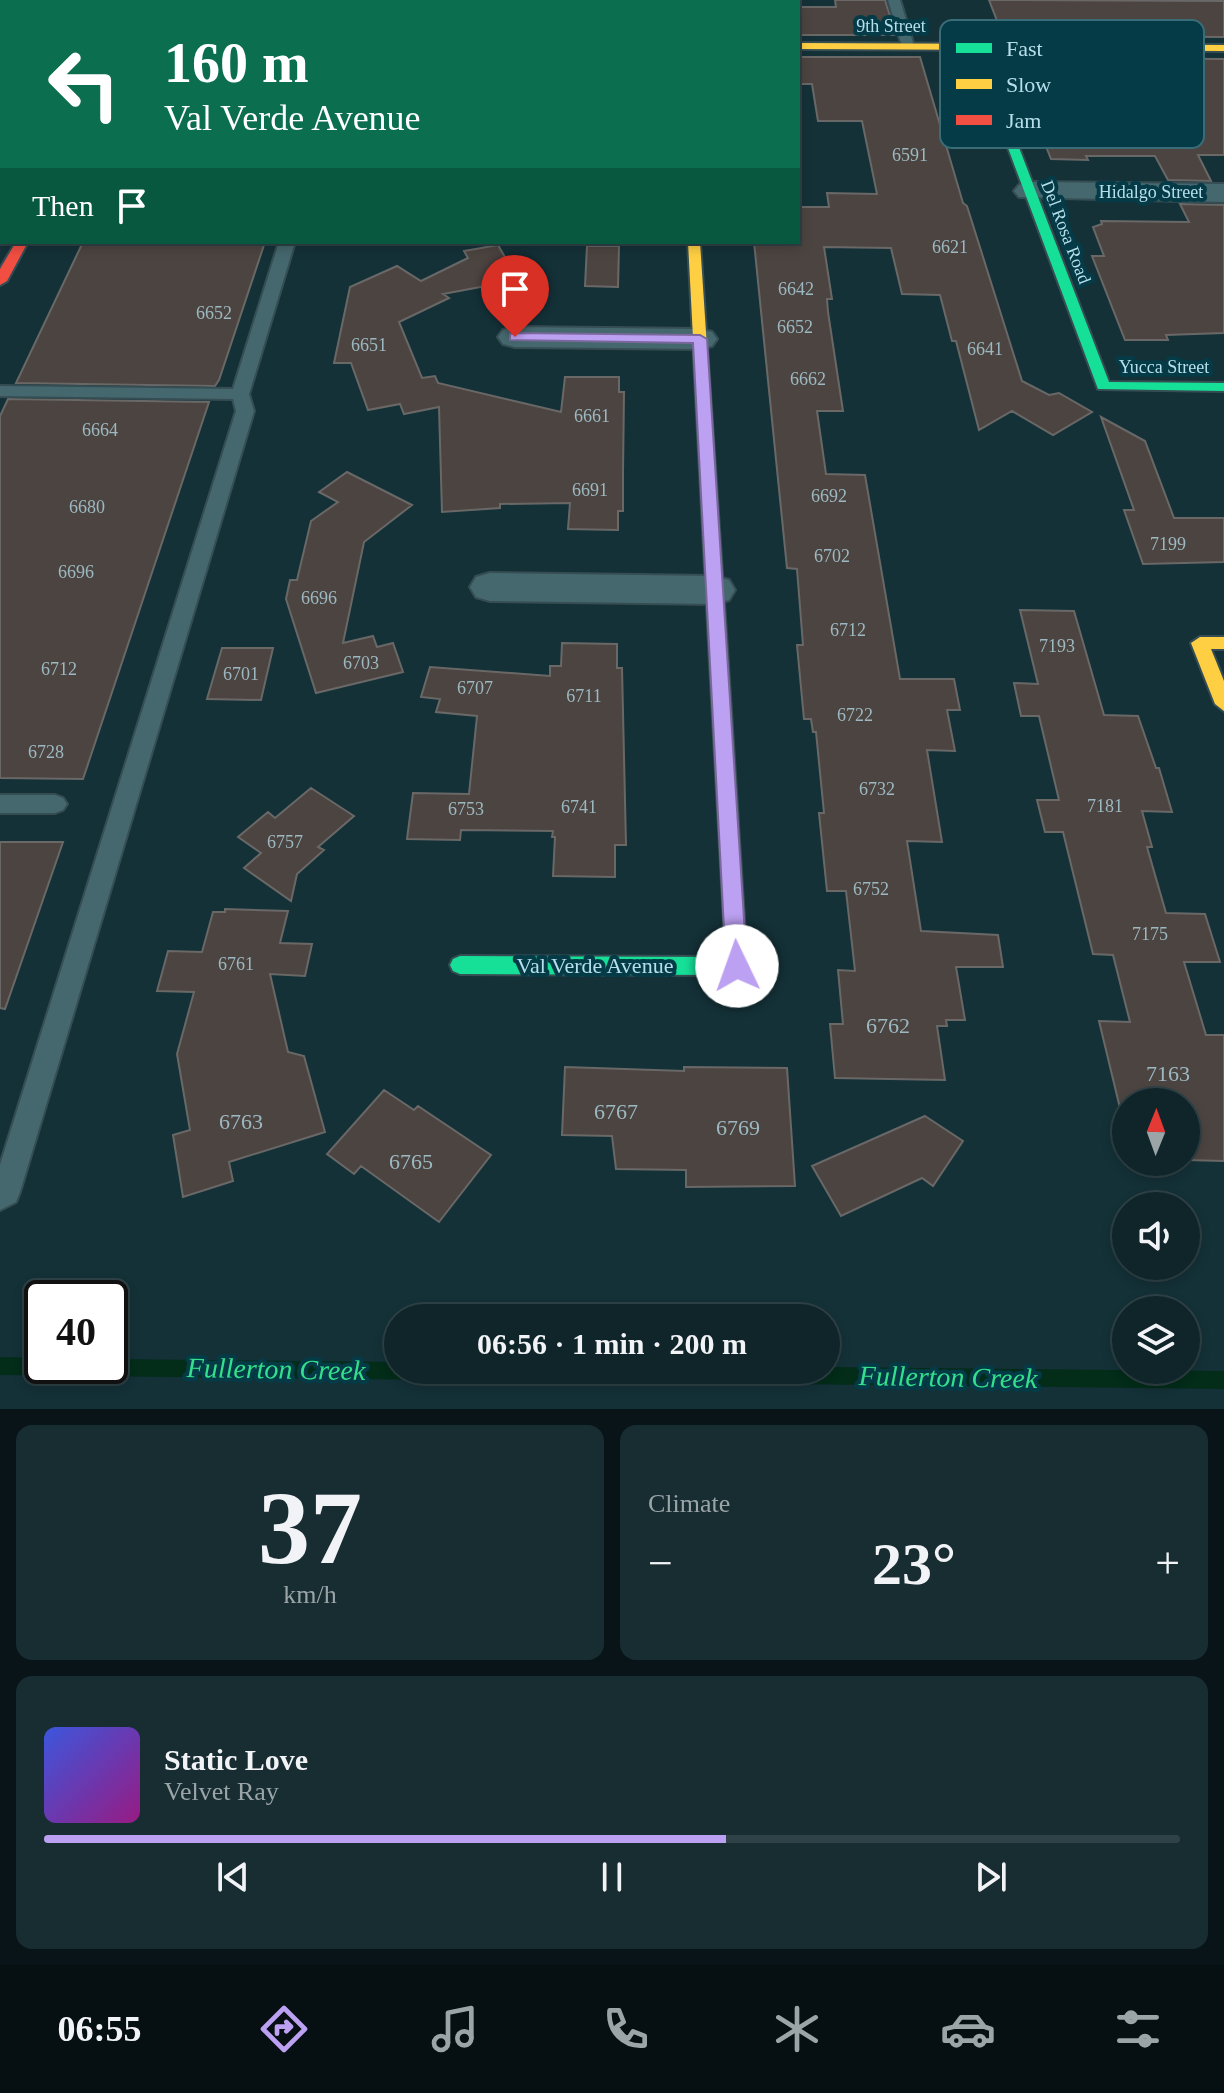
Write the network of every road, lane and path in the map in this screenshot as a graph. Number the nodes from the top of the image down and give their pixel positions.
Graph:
1 (894, 0) edge
2 (800, 46) edge
3 (908, 46) junction
4 (940, 46) edge
5 (1204, 48) edge
6 (1224, 48) edge
7 (1013, 148) edge
8 (1029, 191) junction
9 (1224, 193) edge
10 (21, 244) edge
11 (286, 244) edge
12 (694, 244) edge
13 (0, 281) edge
14 (515, 337) dead end
15 (700, 339) junction
16 (1103, 386) joint
17 (1224, 387) edge
18 (0, 391) edge
19 (240, 394) junction
20 (490, 587) dead end
21 (715, 590) junction
22 (1224, 643) edge
23 (1224, 704) edge
24 (0, 804) edge
25 (55, 804) dead end
26 (460, 965) dead end
27 (0, 1196) edge

1 - 3 lane
2 - 3 street, 9th Street
3 - 4 street, 9th Street
5 - 6 street, 9th Street
7 - 8 street, Del Rosa Road
8 - 9 street, Hidalgo Street
8 - 16 street, Del Rosa Road
10 - 13 street
11 - 19 lane
12 - 15 street, Val Verde Avenue
14 - 15 street
15 - 21 street, Val Verde Avenue
16 - 17 street, Yucca Street
18 - 19 lane
19 - 27 lane
20 - 21 street
21 - 26 street, Val Verde Avenue
22 - 23 street
24 - 25 lane

